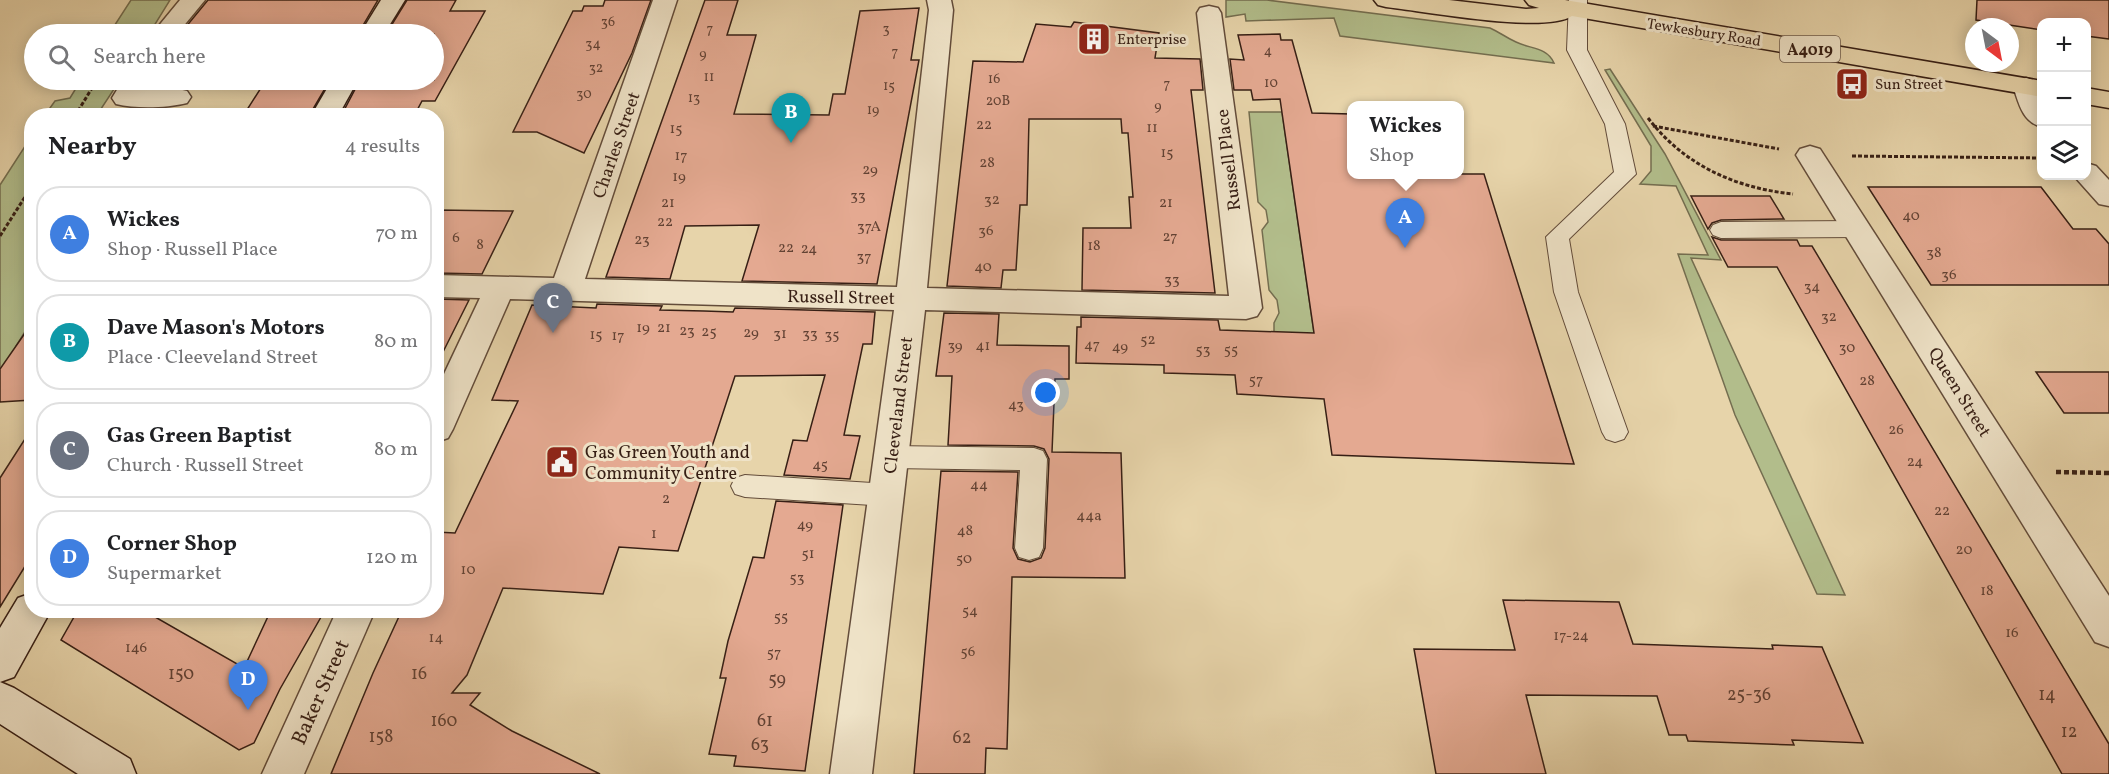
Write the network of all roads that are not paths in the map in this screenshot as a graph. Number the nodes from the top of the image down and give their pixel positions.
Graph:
1 (193, 0) edge
2 (393, 0) edge
3 (665, 0) edge
4 (939, 0) edge
5 (1386, 0) edge
6 (1536, 0) edge
7 (1578, 6) edge
8 (1209, 13) dead end
9 (173, 24) edge
10 (378, 24) edge
11 (2034, 88) edge
12 (130, 90) edge
13 (339, 90) edge
14 (2091, 97) edge
15 (178, 98) dead end
16 (2109, 100) edge
17 (329, 108) edge
18 (2037, 114) edge
19 (1810, 155) dead end
20 (2091, 177) edge
21 (2109, 197) edge
22 (1858, 229) junction
23 (1721, 230) dead end
24 (444, 286) edge
25 (500, 287) junction
26 (566, 290) junction
27 (911, 298) junction
28 (1246, 308) joint
29 (444, 411) edge
30 (1615, 432) dead end
31 (892, 457) junction
32 (745, 486) dead end
33 (888, 495) junction
34 (1029, 548) dead end
35 (27, 618) edge
36 (352, 618) edge
37 (2109, 630) edge
38 (0, 664) edge
39 (0, 701) edge
40 (115, 774) edge
41 (283, 774) edge
42 (851, 774) edge

1 - 9 street
2 - 10 street
3 - 26 street, Charles Street
4 - 27 street, Cleeveland Street
5 - 7 highway, Tewkesbury Road / A4019
6 - 7 highway, Tewkesbury Road / A4019
7 - 11 highway, Tewkesbury Road / A4019
7 - 30 lane
8 - 28 street, Russell Place
11 - 18 street
12 - 15 street
13 - 17 street
14 - 16 highway
19 - 22 street, Queen Street
20 - 21 street
22 - 23 lane
22 - 37 street, Queen Street
24 - 25 street, Russell Street
25 - 26 street, Russell Street
25 - 29 street
26 - 27 street, Russell Street
27 - 28 street, Russell Street
27 - 31 street, Cleeveland Street
31 - 33 street, Cleeveland Street
31 - 34 lane
32 - 33 lane
33 - 42 street, Cleeveland Street
35 - 38 street
36 - 41 street, Baker Street
39 - 40 street

